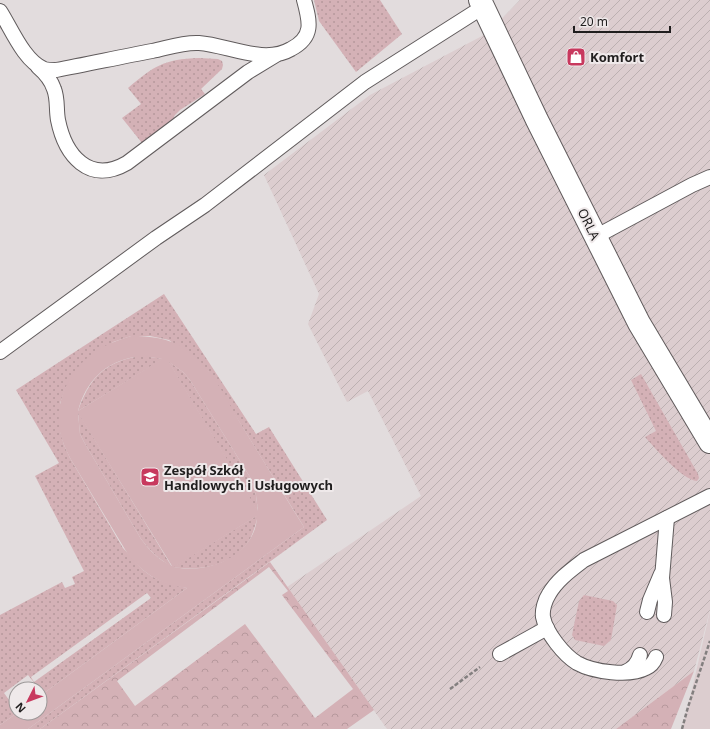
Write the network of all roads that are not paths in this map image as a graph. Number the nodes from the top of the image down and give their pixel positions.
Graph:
1 (304, 0) edge
2 (481, 4) edge
3 (0, 11) edge
4 (282, 52) junction
5 (35, 64) junction
6 (710, 177) edge
7 (595, 237) junction
8 (0, 352) edge
9 (710, 442) edge
10 (710, 496) edge
11 (666, 518) junction
12 (664, 565) junction
13 (647, 612) dead end
14 (664, 615) dead end
15 (547, 628) junction
16 (500, 654) road end
17 (640, 655) dead end
18 (656, 657) dead end
19 (623, 673) junction

1 - 4 lane
2 - 7 street, ORLA
2 - 8 lane
3 - 5 lane
4 - 5 lane
4 - 5 lane
6 - 7 lane
7 - 9 street, ORLA
10 - 11 lane
11 - 12 lane
11 - 15 lane
12 - 13 lane
12 - 14 lane
15 - 16 lane
15 - 19 lane
17 - 19 lane
18 - 19 lane

